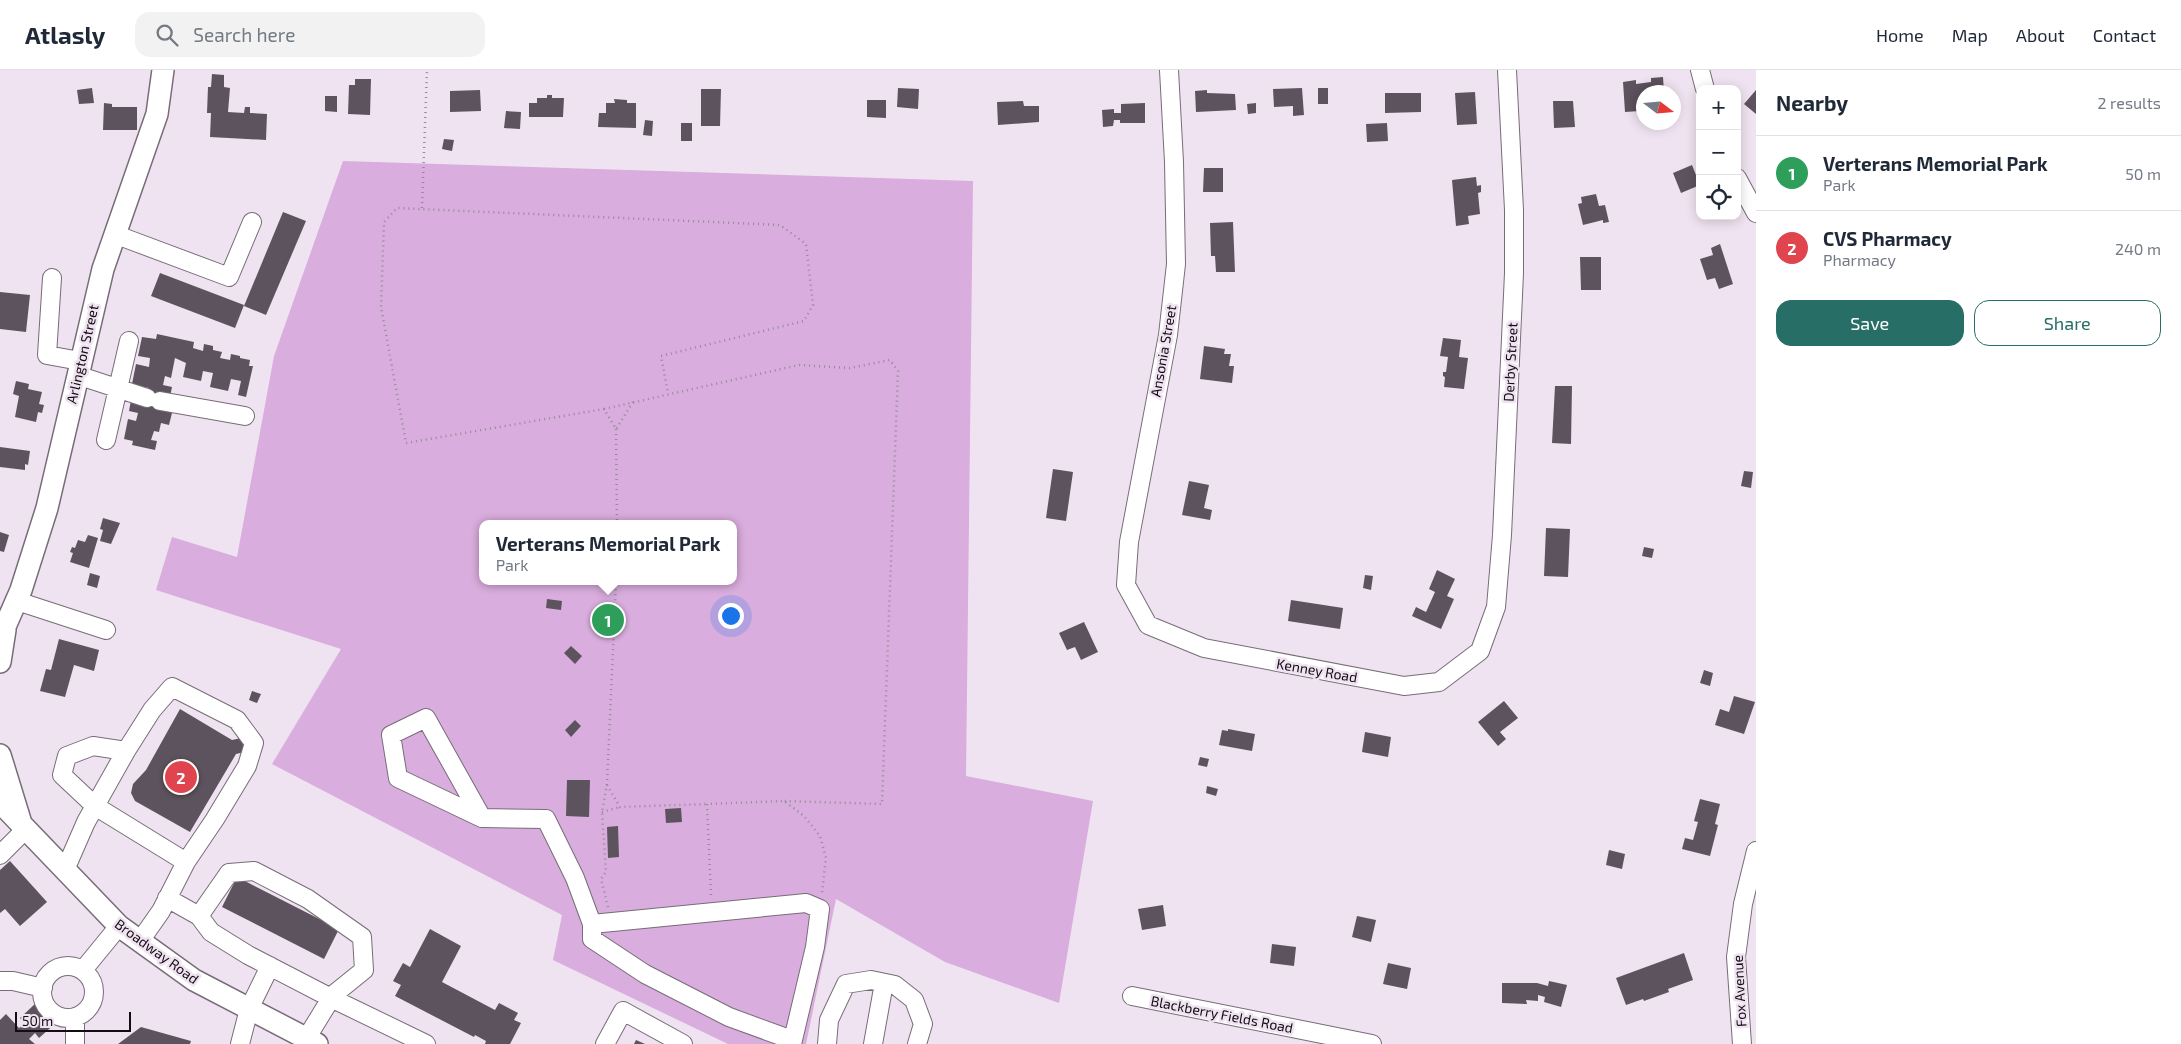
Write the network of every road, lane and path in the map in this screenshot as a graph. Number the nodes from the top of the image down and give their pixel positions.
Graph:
1 (163, 70) edge
2 (427, 70) edge
3 (1169, 70) edge
4 (1507, 70) edge
5 (1700, 70) edge
6 (1703, 85) edge
7 (1741, 186) edge
8 (422, 208) junction
9 (1756, 214) edge
10 (252, 222) dead end
11 (114, 234) junction
12 (52, 278) dead end
13 (129, 341) dead end
14 (79, 368) junction
15 (117, 388) junction
16 (668, 393) junction
17 (633, 402) junction
18 (604, 408) junction
19 (245, 416) dead end
20 (616, 429) junction
21 (106, 440) dead end
22 (617, 520) edge
23 (616, 585) edge
24 (17, 601) junction
25 (1148, 625) joint
26 (106, 630) dead end
27 (3, 634) edge
28 (1480, 651) joint
29 (0, 662) edge
30 (126, 751) junction
31 (0, 755) edge
32 (607, 784) junction
33 (784, 801) junction
34 (0, 802) edge
35 (707, 804) junction
36 (95, 806) junction
37 (620, 807) junction
38 (602, 812) junction
39 (482, 818) junction
40 (24, 827) junction
41 (1756, 851) edge
42 (0, 855) edge
43 (186, 862) junction
44 (65, 870) junction
45 (167, 898) junction
46 (820, 909) junction
47 (712, 911) junction
48 (199, 916) junction
49 (611, 922) junction
50 (592, 924) junction
51 (119, 926) junction
52 (140, 941) junction
53 (270, 966) junction
54 (83, 970) junction
55 (0, 981) edge
56 (884, 983) junction
57 (42, 988) junction
58 (1132, 996) dead end
59 (330, 998) junction
60 (249, 1009) junction
61 (75, 1017) junction
62 (311, 1041) edge
63 (792, 1042) edge
64 (75, 1044) edge
65 (240, 1044) edge
66 (426, 1044) edge
67 (605, 1044) edge
68 (683, 1044) edge
69 (827, 1044) edge
70 (873, 1044) edge
71 (917, 1044) edge
72 (1372, 1044) edge
73 (1742, 1044) edge

1 - 11 main road, Arlington Street
2 - 8 path
3 - 25 street, Ansonia Street
4 - 28 street, Derby Street
5 - 6 street
7 - 9 street
8 - 16 path
8 - 18 path
10 - 11 street
11 - 14 main road, Arlington Street
12 - 14 street
13 - 15 street
14 - 15 street
14 - 24 main road, Arlington Street
15 - 19 street
15 - 21 street
16 - 17 path
16 - 33 path
17 - 18 path
17 - 20 path
18 - 20 path
20 - 22 path
23 - 32 path
24 - 26 street
24 - 27 main road, Arlington Street
25 - 28 street, Kenney Road
27 - 29 main road, Arlington Street
30 - 36 street
30 - 36 street
30 - 43 street
31 - 40 main road
32 - 37 path
32 - 38 path
33 - 35 path
33 - 46 path
34 - 40 main road, Broadway Road
35 - 37 path
35 - 47 path
36 - 43 street
36 - 44 street
37 - 38 path
38 - 49 path
39 - 39 street
39 - 50 street
40 - 42 street
40 - 44 main road, Broadway Road
41 - 73 street, Fox Avenue
43 - 45 street
44 - 51 main road, Broadway Road
45 - 48 street
45 - 52 street
46 - 47 street
46 - 63 street
47 - 49 street
48 - 53 street
48 - 59 street
49 - 50 street
50 - 63 street
51 - 52 main road, Broadway Road
51 - 54 street
52 - 60 main road, Broadway Road
53 - 59 street
53 - 60 street
54 - 57 street
54 - 61 street
55 - 57 street
56 - 69 street
56 - 70 street
56 - 71 street
57 - 61 street
58 - 72 street, Blackberry Fields Road
59 - 62 street
59 - 66 street
60 - 62 main road, Broadway Road
60 - 65 street
61 - 64 street
67 - 68 street

